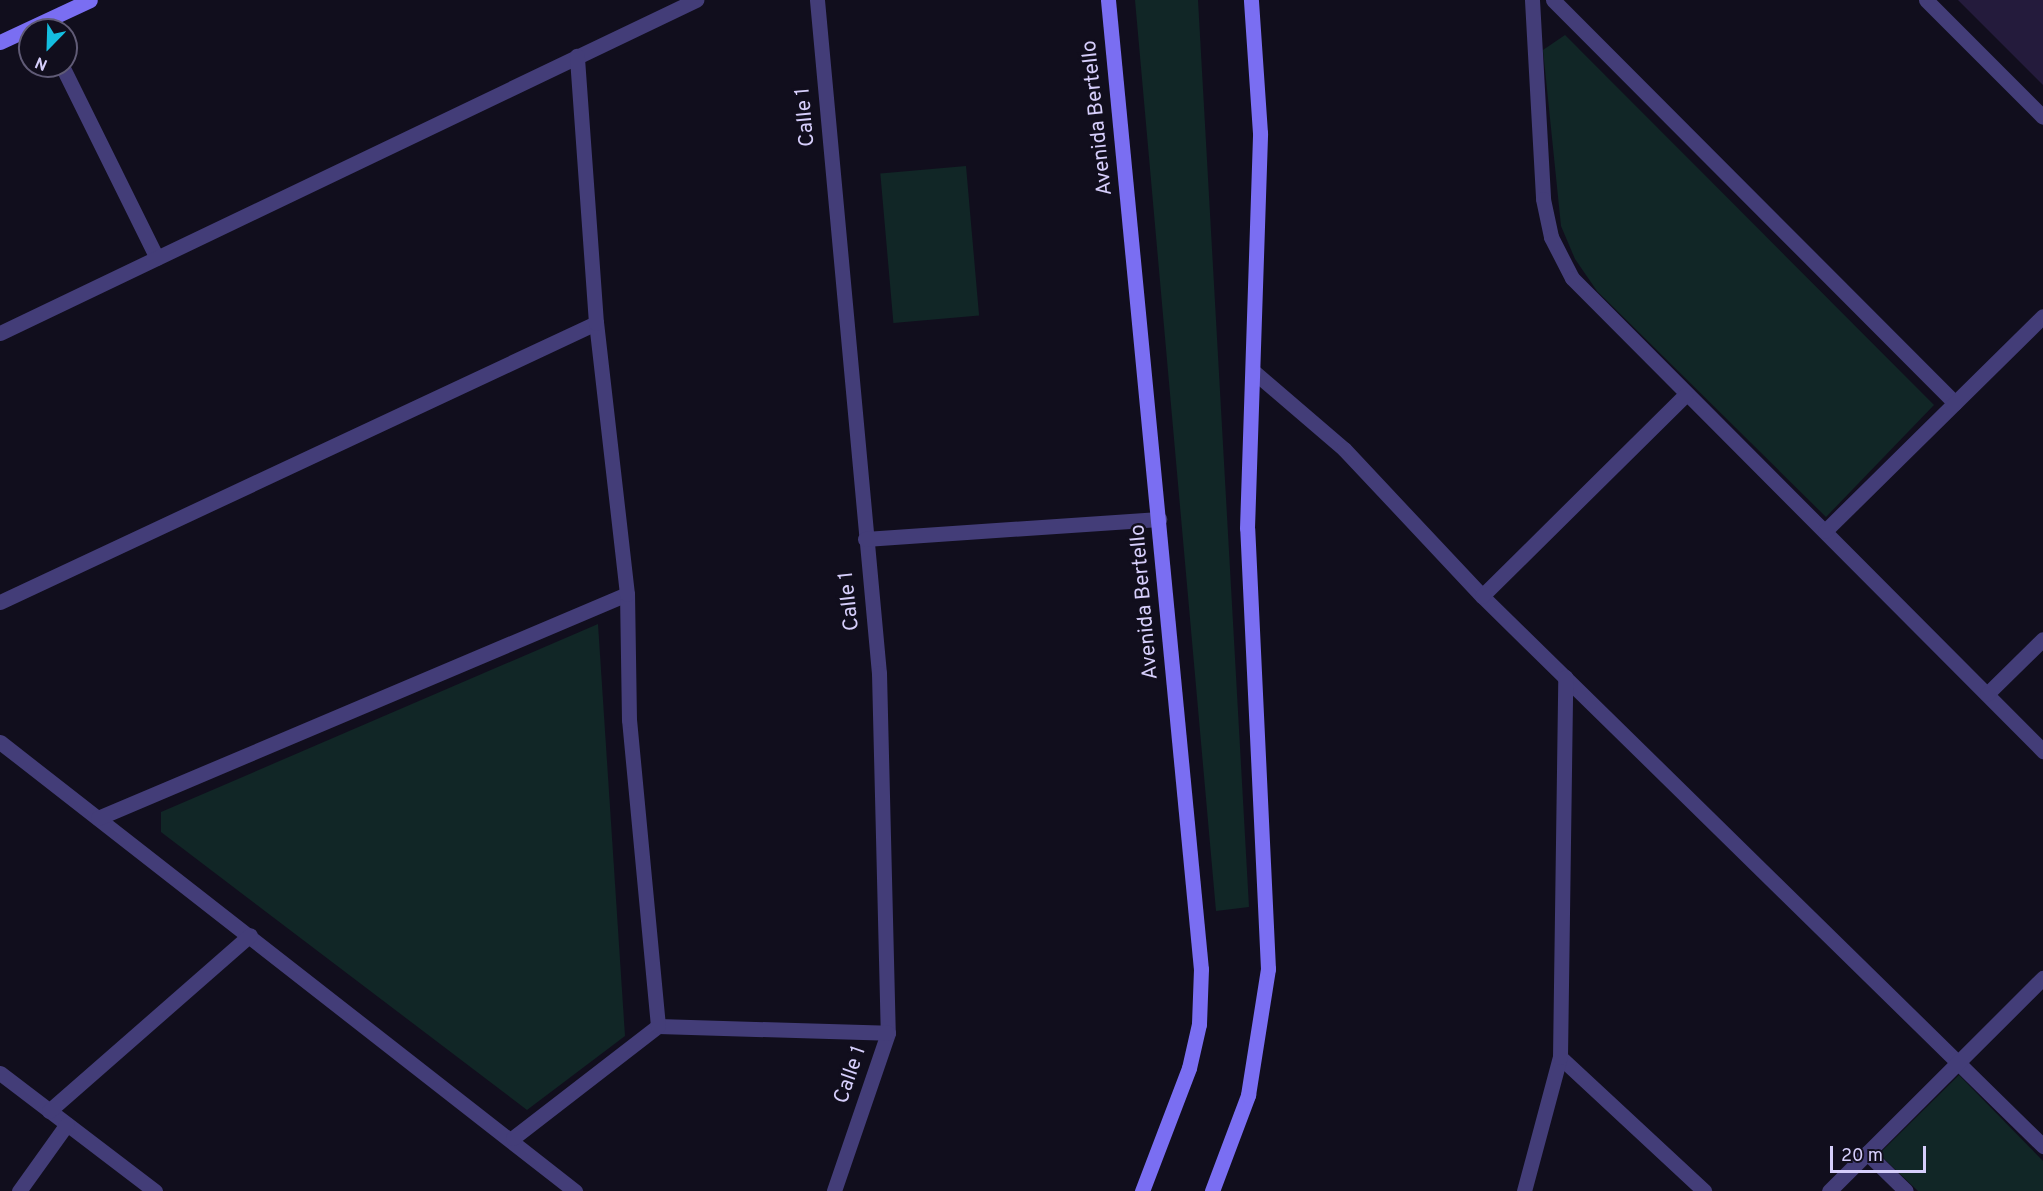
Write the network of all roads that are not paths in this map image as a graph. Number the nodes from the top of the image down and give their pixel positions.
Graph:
1 (90, 0) edge
2 (696, 0) edge
3 (817, 0) edge
4 (1107, 0) edge
5 (1251, 0) edge
6 (1532, 0) edge
7 (1553, 0) edge
8 (1926, 0) edge
9 (57, 18) edge
10 (18, 35) edge
11 (0, 42) edge
12 (577, 56) junction
13 (68, 78) edge
14 (2043, 117) edge
15 (157, 258) junction
16 (2043, 316) edge
17 (597, 323) junction
18 (0, 333) edge
19 (1253, 371) junction
20 (1685, 395) junction
21 (1956, 403) junction
22 (1159, 519) junction
23 (1825, 531) junction
24 (865, 539) junction
25 (627, 594) junction
26 (1482, 596) junction
27 (0, 602) edge
28 (2043, 639) edge
29 (1565, 677) junction
30 (1987, 694) junction
31 (0, 742) edge
32 (2043, 751) edge
33 (98, 818) junction
34 (250, 934) junction
35 (2043, 978) edge
36 (658, 1026) junction
37 (888, 1033) junction
38 (1560, 1057) junction
39 (1959, 1061) junction
40 (0, 1073) edge
41 (49, 1111) junction
42 (67, 1124) junction
43 (513, 1138) junction
44 (2043, 1146) edge
45 (1867, 1153) junction
46 (20, 1191) edge
47 (155, 1191) edge
48 (575, 1191) edge
49 (834, 1191) edge
50 (1142, 1191) edge
51 (1212, 1191) edge
52 (1524, 1191) edge
53 (1704, 1191) edge
54 (1829, 1191) edge
55 (1906, 1191) edge

1 - 9 main road
2 - 12 street
3 - 24 street, Calle 1
4 - 22 main road, Avenida Bertello
5 - 19 main road
6 - 20 street
7 - 21 street
8 - 14 street
10 - 11 main road
12 - 15 street
12 - 17 street
13 - 15 street
15 - 18 street
16 - 21 street
17 - 25 street
17 - 27 street
19 - 26 street
19 - 51 main road
20 - 23 street
20 - 26 street
21 - 23 street
22 - 24 street
22 - 50 main road, Avenida Bertello
23 - 30 street
24 - 37 street, Calle 1
25 - 33 street
25 - 36 street
26 - 29 street
28 - 30 street
29 - 38 street
29 - 39 street
30 - 32 street
31 - 33 street
33 - 34 street
34 - 41 street
34 - 43 street
35 - 39 street
36 - 37 street
36 - 43 street
37 - 49 street, Calle 1
38 - 52 street
38 - 53 street
39 - 44 street
39 - 45 street
40 - 41 street
41 - 42 street
42 - 46 street
42 - 47 street
43 - 48 street
45 - 54 street
45 - 55 street

